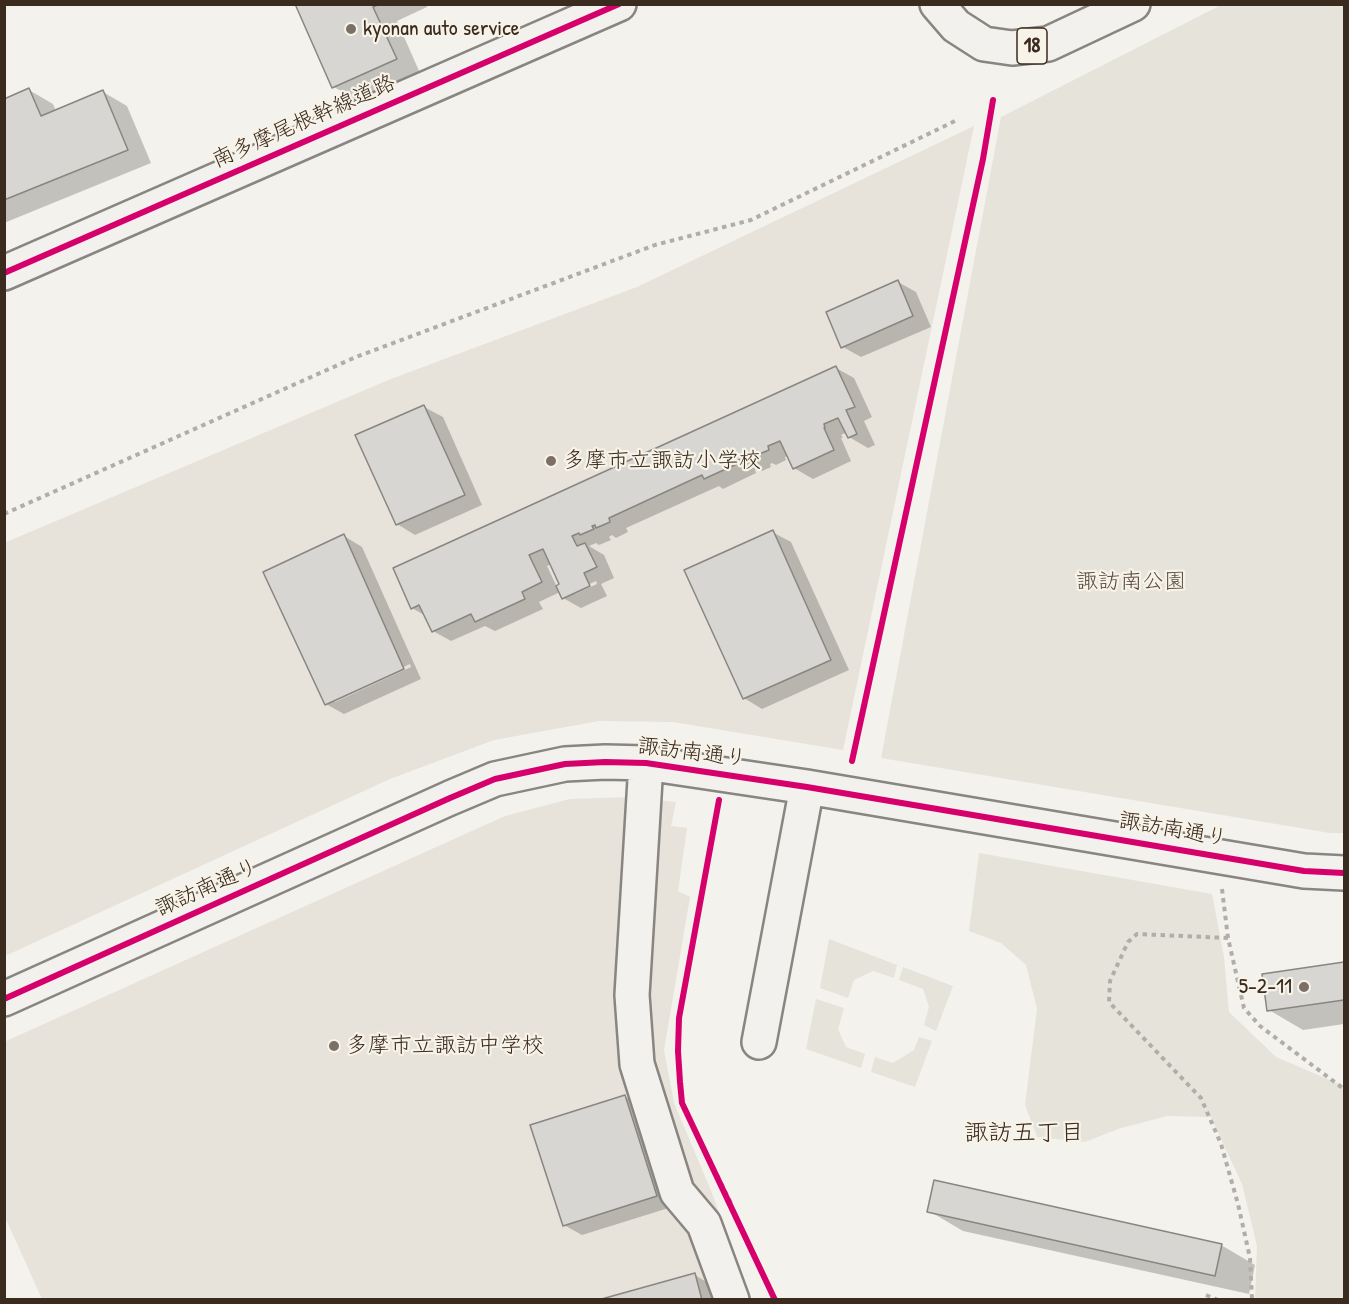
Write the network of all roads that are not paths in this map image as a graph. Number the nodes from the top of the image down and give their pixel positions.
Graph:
1 (619, 4) edge
2 (937, 4) edge
3 (1133, 4) edge
4 (4, 273) edge
5 (646, 763) junction
6 (807, 787) junction
7 (1344, 873) edge
8 (4, 999) edge
9 (759, 1042) dead end
10 (732, 1299) edge

1 - 4 street, 南多摩尾根幹線道路
2 - 3 street, 18
5 - 6 street, 諏訪南通り
5 - 8 street, 諏訪南通り
5 - 10 street
6 - 7 street, 諏訪南通り
6 - 9 street

